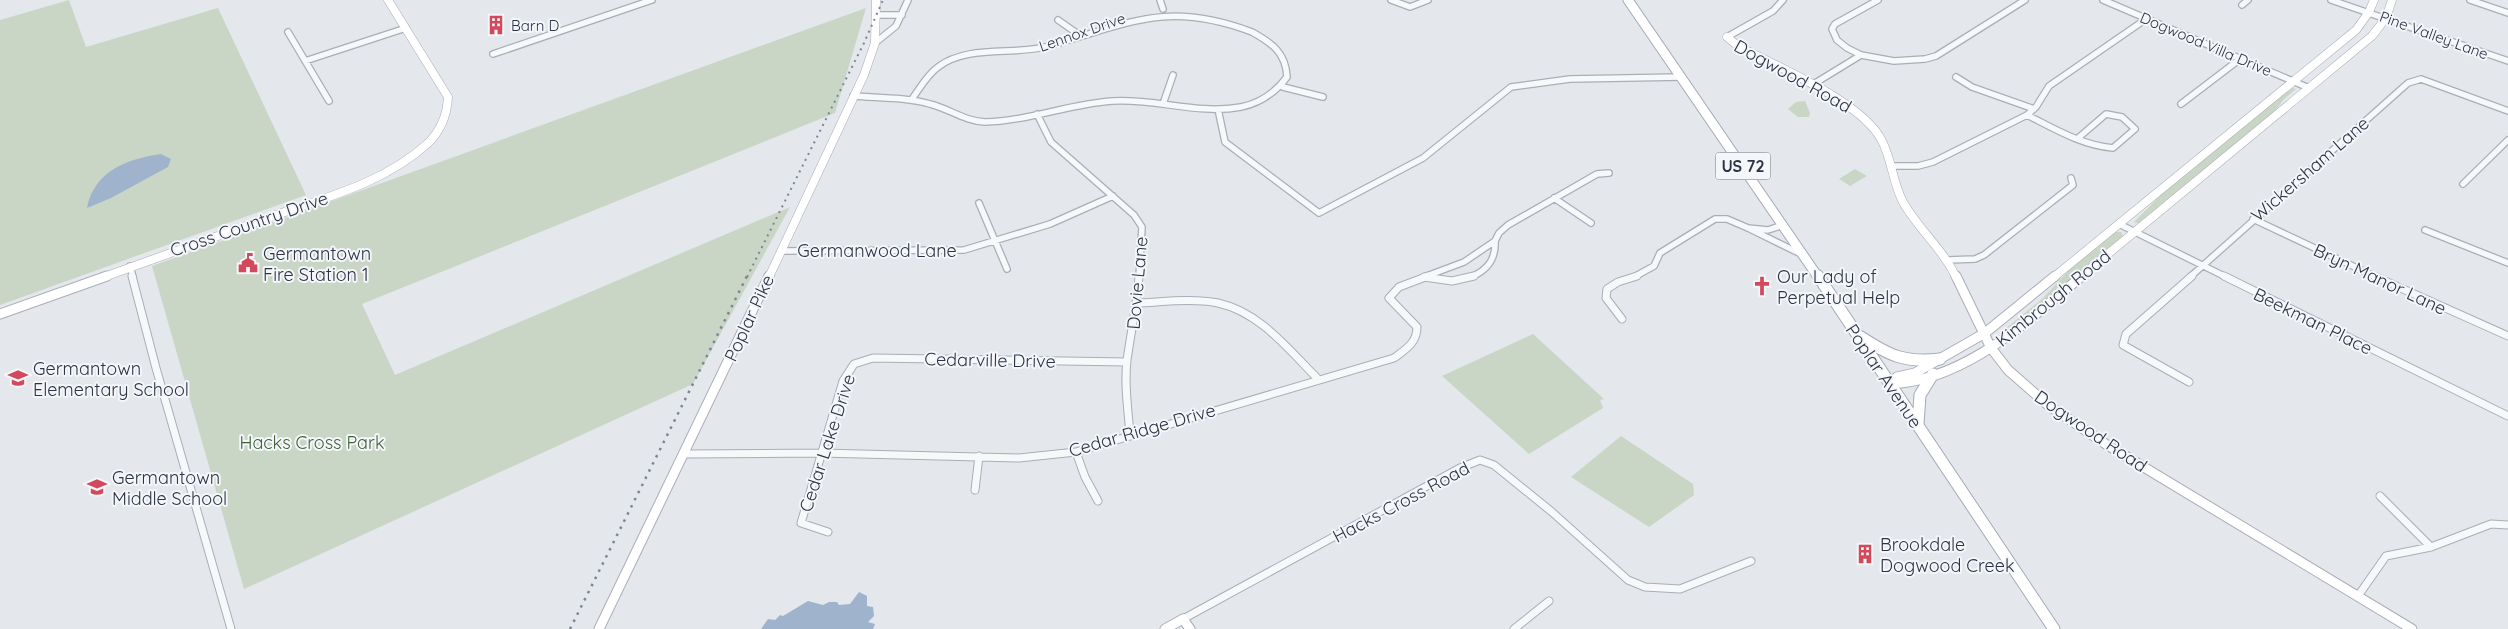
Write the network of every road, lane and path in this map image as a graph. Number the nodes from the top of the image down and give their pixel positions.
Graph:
1 (388, 0) edge
2 (652, 0) edge
3 (876, 0) edge
4 (908, 0) edge
5 (1160, 0) edge
6 (1391, 0) edge
7 (1428, 0) edge
8 (1628, 0) edge
9 (1782, 0) edge
10 (1878, 0) edge
11 (2025, 0) edge
12 (2103, 0) edge
13 (2248, 0) edge
14 (2331, 0) edge
15 (2374, 0) edge
16 (2392, 0) edge
17 (2470, 0) edge
18 (2242, 5) dead end
19 (1163, 9) junction
20 (1172, 9) dead end
21 (1199, 11) dead end
22 (2370, 12) junction
23 (2508, 13) edge
24 (875, 15) junction
25 (902, 15) junction
26 (2386, 18) junction
27 (2146, 19) junction
28 (1058, 20) dead end
29 (406, 28) junction
30 (288, 32) dead end
31 (1078, 34) junction
32 (1727, 37) joint
33 (875, 43) junction
34 (493, 54) dead end
35 (1861, 55) junction
36 (2240, 59) junction
37 (305, 60) junction
38 (2508, 61) edge
39 (1173, 74) dead end
40 (1682, 76) junction
41 (1956, 77) dead end
42 (2294, 81) junction
43 (1812, 85) junction
44 (1283, 87) junction
45 (2309, 88) junction
46 (853, 96) junction
47 (1323, 97) dead end
48 (912, 99) junction
49 (329, 101) dead end
50 (1164, 104) junction
51 (2181, 104) dead end
52 (1218, 109) junction
53 (2034, 109) junction
54 (2508, 111) edge
55 (1038, 114) junction
56 (2026, 115) junction
57 (2077, 139) junction
58 (2508, 140) edge
59 (1891, 166) junction
60 (1609, 173) dead end
61 (2071, 178) dead end
62 (2462, 184) dead end
63 (1113, 196) junction
64 (1554, 198) junction
65 (978, 203) dead end
66 (2253, 219) junction
67 (1591, 223) dead end
68 (2119, 224) junction
69 (1783, 225) junction
70 (1748, 228) junction
71 (2425, 230) dead end
72 (2135, 232) junction
73 (996, 240) junction
74 (1495, 241) junction
75 (781, 251) junction
76 (1803, 255) junction
77 (1948, 260) junction
78 (2508, 263) edge
79 (130, 266) junction
80 (2202, 267) junction
81 (1008, 269) dead end
82 (1424, 277) junction
83 (1137, 303) junction
84 (0, 314) edge
85 (1622, 319) dead end
86 (1984, 333) junction
87 (1856, 334) junction
88 (2508, 336) edge
89 (1991, 348) junction
90 (1940, 359) junction
91 (1127, 362) junction
92 (854, 364) joint
93 (1933, 374) junction
94 (1318, 379) junction
95 (2189, 382) dead end
96 (1888, 384) junction
97 (2508, 416) edge
98 (1918, 425) junction
99 (1130, 434) junction
100 (1076, 452) junction
101 (685, 454) junction
102 (821, 454) junction
103 (980, 456) junction
104 (974, 490) dead end
105 (2380, 496) dead end
106 (1098, 501) dead end
107 (2508, 525) edge
108 (828, 532) dead end
109 (2430, 547) junction
110 (1751, 561) dead end
111 (2358, 596) junction
112 (1549, 601) dead end
113 (1183, 620) junction
114 (231, 629) edge
115 (599, 629) edge
116 (1165, 629) edge
117 (1190, 629) edge
118 (1514, 629) edge
119 (2054, 629) edge
120 (2412, 629) edge

1 - 29 street, Cross Country Drive
2 - 34 street
3 - 24 street, Poplar Pike
4 - 25 street
5 - 19 street
6 - 7 street
8 - 40 main road, Poplar Avenue / US 72
9 - 32 street
10 - 35 street
11 - 35 street
12 - 27 street, Dogwood Villa Drive
13 - 18 street
14 - 22 street, Pine Valley Lane
15 - 22 street, Kimbrough Road
16 - 26 street, Kimbrough Road
17 - 23 street
19 - 20 street, Lennox Drive
19 - 31 street, Lennox Drive
21 - 44 street
22 - 26 street, Pine Valley Lane
22 - 42 street, Kimbrough Road
24 - 25 street
24 - 33 street, Poplar Pike
25 - 33 street
26 - 38 street, Pine Valley Lane
26 - 45 street, Kimbrough Road
27 - 36 street, Dogwood Villa Drive
27 - 53 street
28 - 31 street
29 - 37 street
29 - 79 street, Cross Country Drive
30 - 37 street
31 - 48 street, Lennox Drive
32 - 43 street, Dogwood Road
33 - 46 street, Poplar Pike
35 - 43 street
36 - 42 street, Dogwood Villa Drive
36 - 51 street
37 - 49 street
39 - 50 street
40 - 52 street
40 - 69 main road, Poplar Avenue / US 72
41 - 53 street
42 - 45 street, Dogwood Villa Drive
42 - 68 street, Kimbrough Road
43 - 59 street, Dogwood Road
44 - 47 street
44 - 52 street
45 - 72 street, Kimbrough Road
46 - 48 street
46 - 75 street, Poplar Pike
48 - 55 street
50 - 52 street
50 - 55 street
53 - 56 street
54 - 66 street, Wickersham Lane
55 - 63 street, Dovie Lane
56 - 57 street
56 - 59 street
57 - 57 street
58 - 62 street
59 - 77 street, Dogwood Road
60 - 64 street
61 - 77 street
63 - 73 street, Germanwood Lane
63 - 83 street, Dovie Lane
64 - 67 street
64 - 74 street
65 - 73 street
66 - 80 street, Wickersham Lane
66 - 88 street, Bryn Manor Lane
68 - 72 street, Beekman Place
68 - 86 street, Kimbrough Road
69 - 70 street
69 - 76 main road, Poplar Avenue / US 72
70 - 76 street
70 - 85 street
71 - 78 street
72 - 80 street, Beekman Place
72 - 89 street, Kimbrough Road
73 - 75 street, Germanwood Lane
73 - 81 street
74 - 82 street
74 - 82 street
75 - 101 street, Poplar Pike
76 - 87 main road, Poplar Avenue / US 72
77 - 86 street, Dogwood Road
79 - 84 street, Cross Country Drive
79 - 114 street
80 - 95 street, Wickersham Lane
80 - 97 street, Beekman Place
82 - 94 street, Cedar Ridge Drive
83 - 91 street, Dovie Lane
83 - 94 street
86 - 89 street, Dogwood Road
86 - 90 street, Kimbrough Road
87 - 90 main road
87 - 96 main road, Poplar Avenue / US 72
89 - 93 street, Kimbrough Road
89 - 111 street, Dogwood Road
90 - 96 street, Kimbrough Road
91 - 92 street, Cedarville Drive
91 - 99 street, Dovie Lane
92 - 102 street, Cedar Lake Drive
93 - 96 street, Kimbrough Road
93 - 98 main road
94 - 99 street, Cedar Ridge Drive
96 - 98 main road, Poplar Avenue / US 72
98 - 119 main road, Poplar Avenue / US 72
99 - 100 street, Cedar Ridge Drive
100 - 103 street, Cedar Ridge Drive
100 - 106 street
101 - 102 street, Cedar Ridge Drive
101 - 115 street, Poplar Pike
102 - 103 street, Cedar Ridge Drive
102 - 108 street, Cedar Lake Drive
103 - 104 street
105 - 109 street
107 - 109 street
109 - 111 street
110 - 113 street, Hacks Cross Road
111 - 120 street, Dogwood Road
112 - 118 street
113 - 116 street, Hacks Cross Road
113 - 117 street

